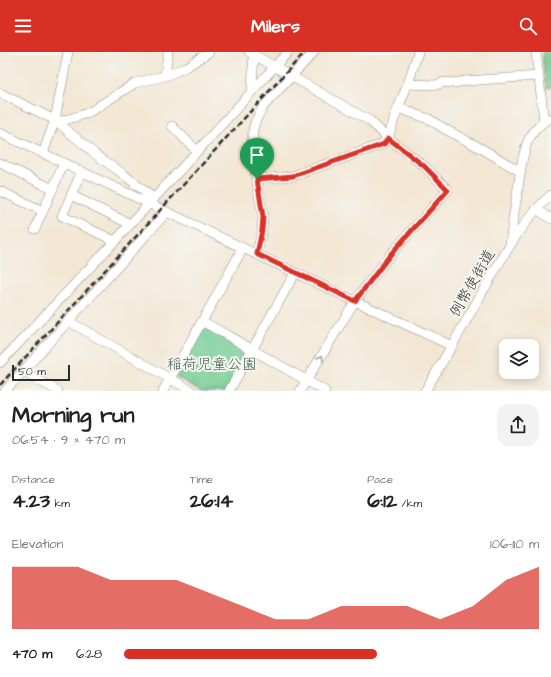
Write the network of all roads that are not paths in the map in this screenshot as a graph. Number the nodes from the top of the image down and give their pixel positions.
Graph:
1 (68, 52) edge
2 (168, 52) edge
3 (209, 52) edge
4 (288, 52) edge
5 (314, 52) edge
6 (418, 52) edge
7 (536, 52) edge
8 (252, 53) edge
9 (274, 67) junction
10 (165, 76) junction
11 (291, 76) junction
12 (538, 76) junction
13 (408, 84) junction
14 (252, 91) junction
15 (0, 93) edge
16 (398, 108) junction
17 (55, 120) junction
18 (547, 120) edge
19 (172, 126) dead end
20 (0, 133) edge
21 (388, 138) junction
22 (197, 151) junction
23 (43, 153) junction
24 (0, 163) edge
25 (64, 163) junction
26 (82, 171) junction
27 (521, 172) junction
28 (257, 179) junction
29 (53, 188) junction
30 (0, 191) edge
31 (71, 195) junction
32 (551, 195) edge
33 (151, 201) junction
34 (537, 209) junction
35 (43, 211) junction
36 (167, 212) junction
37 (551, 219) edge
38 (130, 224) junction
39 (35, 229) dead end
40 (115, 241) junction
41 (510, 246) junction
42 (243, 248) junction
43 (257, 254) junction
44 (295, 273) junction
45 (355, 301) junction
46 (68, 321) junction
47 (202, 321) junction
48 (452, 346) junction
49 (252, 350) junction
50 (0, 363) edge
51 (22, 371) junction
52 (170, 379) junction
53 (306, 381) junction
54 (5, 391) edge
55 (58, 391) edge
56 (164, 391) edge
57 (192, 391) edge
58 (229, 391) edge
59 (300, 391) edge
60 (325, 391) edge
61 (425, 391) edge

1 - 17 street
2 - 10 street
3 - 10 street
4 - 9 street
5 - 11 street
6 - 13 street
7 - 12 street
8 - 9 street
8 - 14 street
9 - 11 street
9 - 14 street
10 - 17 street
11 - 21 street
11 - 28 street
12 - 13 street
12 - 18 street
13 - 16 street
14 - 22 street
15 - 17 street
16 - 21 street
16 - 27 street
17 - 23 street
17 - 33 street
18 - 27 street
19 - 22 street
20 - 23 street
21 - 28 street
21 - 45 street
22 - 33 street
23 - 25 street
24 - 29 street
25 - 26 street
25 - 29 street
26 - 31 street
26 - 33 street
27 - 41 street
28 - 43 street
29 - 35 street
30 - 35 street
31 - 38 street
31 - 40 street
32 - 34 street, 例幣使街道
33 - 36 street
33 - 38 street
34 - 37 street
34 - 41 street, 例幣使街道
35 - 39 street
36 - 42 street
36 - 46 street
38 - 40 street
40 - 50 street
41 - 48 street, 例幣使街道
42 - 43 street
42 - 47 street
43 - 44 street
44 - 45 street
44 - 49 street
45 - 48 street
53 -> 45 street
46 - 51 street
46 - 52 street
47 - 49 street
47 - 52 street
48 - 61 street, 例幣使街道
49 - 53 street
49 - 58 street
51 - 54 street
51 - 55 street
52 - 56 street
52 - 57 street
53 - 59 street
53 - 60 street

